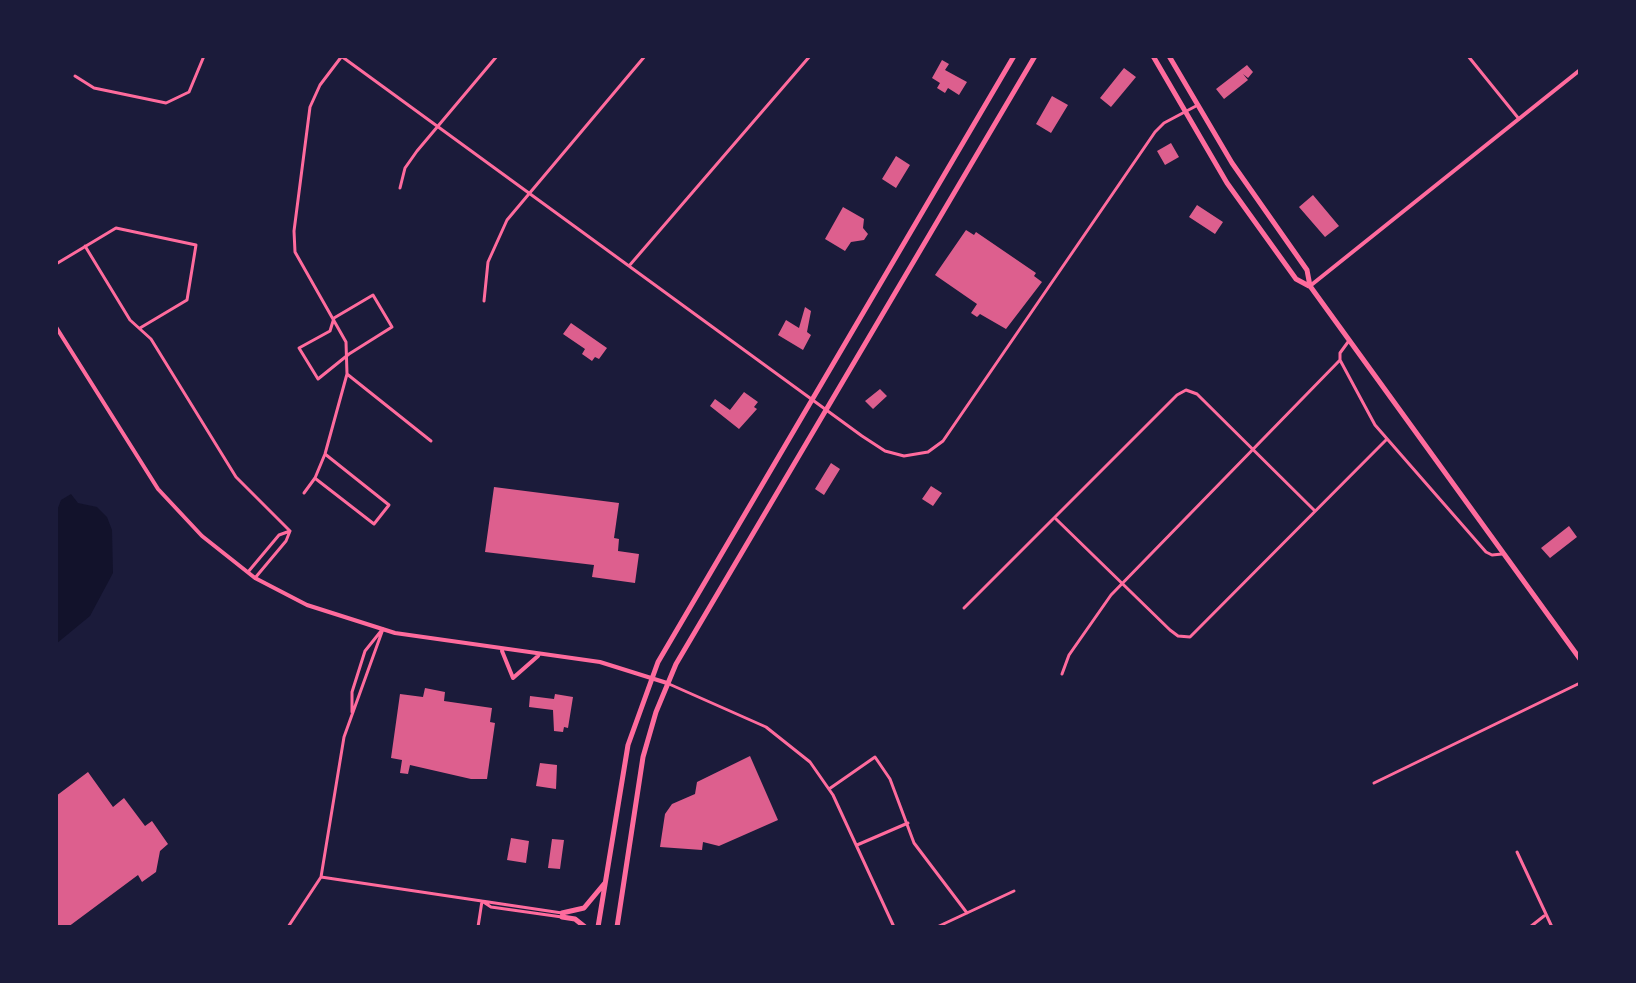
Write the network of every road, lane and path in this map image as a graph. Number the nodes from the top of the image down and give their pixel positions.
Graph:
1 (204, 56) edge
2 (342, 56) edge
3 (497, 56) edge
4 (645, 56) edge
5 (810, 56) edge
6 (1014, 56) edge
7 (1035, 56) edge
8 (1153, 56) edge
9 (1169, 56) edge
10 (1468, 56) edge
11 (1580, 70) edge
12 (75, 76) dead end
13 (1196, 106) junction
14 (1183, 112) junction
15 (1519, 119) junction
16 (437, 126) junction
17 (400, 188) dead end
18 (528, 193) junction
19 (85, 246) junction
20 (56, 264) edge
21 (629, 266) junction
22 (1310, 286) junction
23 (484, 301) dead end
24 (334, 318) junction
25 (56, 327) edge
26 (140, 328) junction
27 (1349, 342) junction
28 (349, 354) junction
29 (1340, 360) junction
30 (347, 374) junction
31 (811, 399) junction
32 (825, 409) junction
33 (1386, 440) junction
34 (431, 441) dead end
35 (1252, 448) junction
36 (325, 454) junction
37 (315, 478) junction
38 (304, 493) dead end
39 (1315, 511) junction
40 (1056, 519) junction
41 (290, 531) junction
42 (1502, 554) junction
43 (248, 572) junction
44 (255, 578) junction
45 (1122, 583) junction
46 (964, 608) dead end
47 (384, 628) junction
48 (501, 650) junction
49 (541, 655) junction
50 (1580, 659) edge
51 (1062, 674) dead end
52 (651, 678) junction
53 (667, 683) junction
54 (1580, 683) edge
55 (352, 716) junction
56 (1374, 783) dead end
57 (829, 789) junction
58 (908, 823) junction
59 (857, 845) junction
60 (1517, 852) dead end
61 (321, 877) junction
62 (605, 884) junction
63 (1014, 891) dead end
64 (482, 901) junction
65 (967, 913) junction
66 (562, 915) junction
67 (1544, 916) junction
68 (288, 927) edge
69 (478, 927) edge
70 (585, 927) edge
71 (598, 927) edge
72 (617, 927) edge
73 (894, 927) edge
74 (937, 927) edge
75 (1530, 927) edge
76 (1552, 927) edge

1 - 12 street
2 - 16 street
2 - 24 street
3 - 16 street
4 - 18 street
5 - 21 street
6 - 31 main road
7 - 32 main road
8 - 14 main road
9 - 13 main road
10 - 15 street
11 - 15 street
13 - 14 street
13 - 22 main road
14 - 22 main road
14 - 32 street
15 - 22 street
16 - 17 street
16 - 18 street
18 - 21 street
18 - 23 street
19 - 20 street
19 - 26 street
19 - 26 street
21 - 31 street
22 - 27 main road
24 - 28 street
24 - 28 street
24 - 28 street
25 - 43 street
26 - 41 street
27 - 29 street
27 - 42 main road
28 - 30 street
29 - 33 street
29 - 35 street
30 - 34 street
30 - 36 street
31 - 32 street
31 - 52 main road
32 - 53 main road
33 - 39 street
33 - 42 street
35 - 39 street
35 - 40 street
35 - 45 street
36 - 37 street
36 - 37 street
37 - 38 street
39 - 45 street
40 - 45 street
40 - 46 street
41 - 43 street
41 - 44 street
42 - 50 main road
43 - 44 street
44 - 47 street
45 - 51 street
47 - 48 street
47 - 55 street
47 - 55 street
48 - 49 street
48 - 49 street
49 - 52 street
52 - 53 street
52 - 62 main road
53 - 57 street
53 - 72 main road
54 - 56 street
55 - 61 street
57 - 58 street
57 - 59 street
58 - 59 street
58 - 65 street
59 - 73 street
60 - 67 street
61 - 64 street
61 - 68 street
62 - 66 main road
62 - 71 main road
63 - 65 street
64 - 66 street
64 - 69 street
65 - 74 street
66 - 70 main road
67 - 75 street
67 - 76 street

